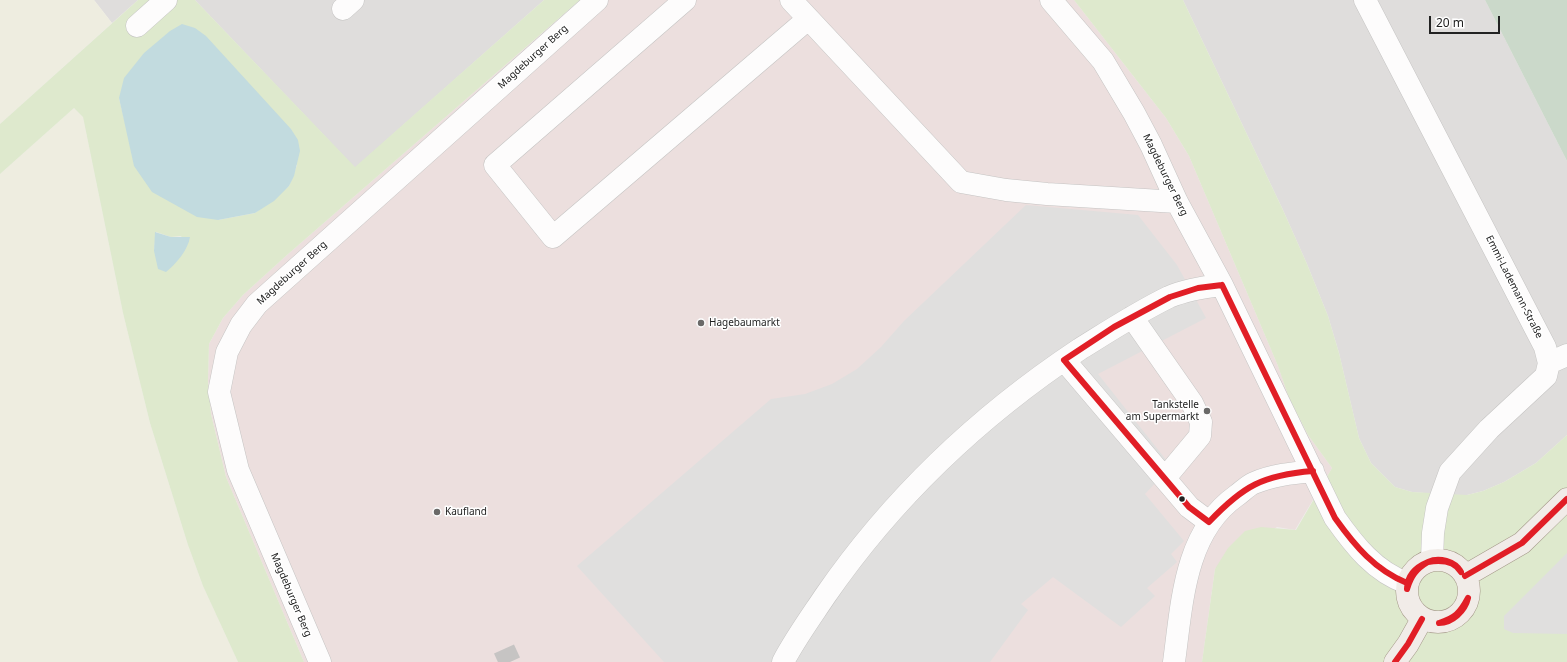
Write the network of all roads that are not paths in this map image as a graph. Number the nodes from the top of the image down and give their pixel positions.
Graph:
1 (166, 0) edge
2 (597, 0) edge
3 (684, 0) edge
4 (791, 0) edge
5 (1051, 0) edge
6 (1365, 0) edge
7 (808, 19) junction
8 (137, 26) dead end
9 (1177, 202) junction
10 (1222, 285) junction
11 (1132, 317) junction
12 (1558, 359) edge
13 (1064, 360) junction
14 (1313, 471) junction
15 (1165, 478) junction
16 (1567, 499) edge
17 (1209, 522) junction
18 (1432, 560) junction
19 (1465, 576) junction
20 (1407, 583) junction
21 (1422, 619) junction
22 (320, 662) edge
23 (783, 662) edge
24 (1174, 662) edge
25 (1395, 662) edge

1 - 8 street
2 - 22 street, Magdeburger Berg
3 - 7 street
4 - 7 street
5 - 9 street, Magdeburger Berg
6 - 12 street, Emmi-Lademann-Straße
7 - 9 street
9 - 10 street, Magdeburger Berg
10 - 11 street
10 - 14 street, Magdeburger Berg
11 - 13 street
11 - 15 street
12 - 18 street, Emmi-Lademann-Straße
13 - 15 street
13 - 23 street
14 - 17 street
14 - 20 street, Magdeburger Berg
15 - 17 street
16 - 19 main road
17 - 24 street
18 - 19 main road
18 - 20 main road
19 - 21 main road
20 - 21 main road
21 - 25 main road

